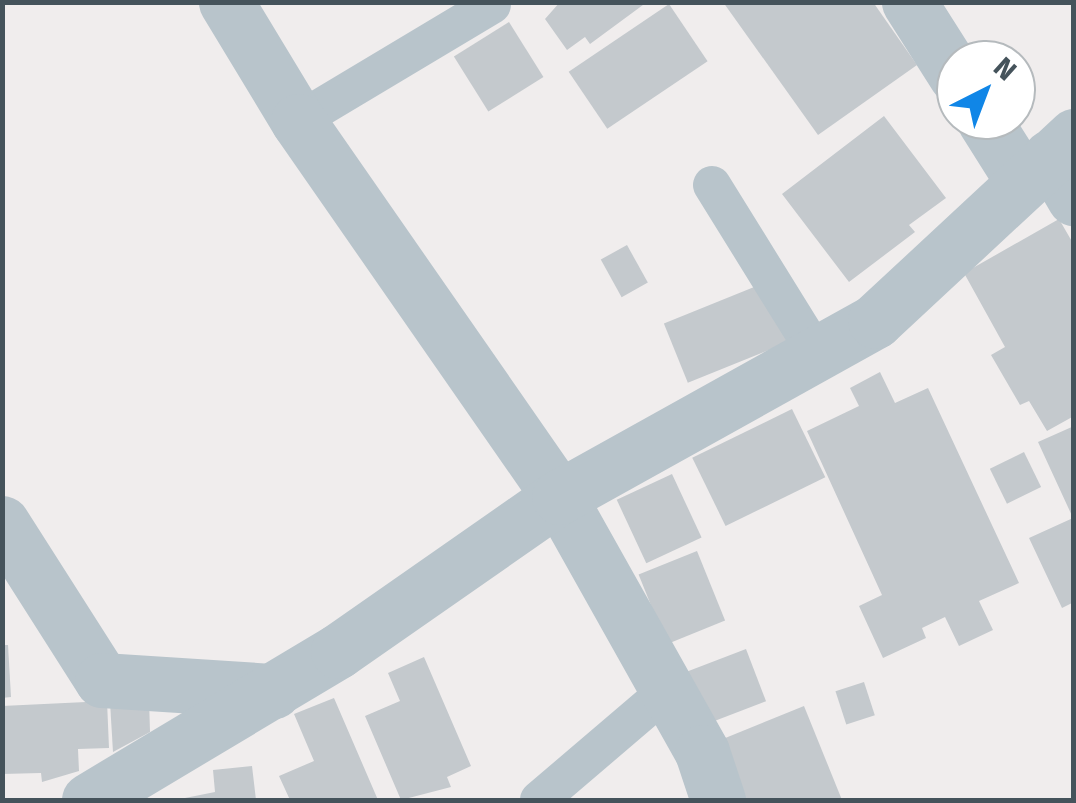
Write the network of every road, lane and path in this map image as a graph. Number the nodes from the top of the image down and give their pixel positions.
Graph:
1 (226, 2) edge
2 (910, 2) edge
3 (492, 5) dead end
4 (936, 44) edge
5 (298, 121) junction
6 (1014, 140) edge
7 (1055, 168) edge
8 (712, 185) dead end
9 (816, 353) junction
10 (558, 496) junction
11 (2, 523) edge
12 (668, 690) junction
13 (274, 691) junction
14 (89, 800) edge
15 (540, 800) edge
16 (718, 800) edge

1 - 5 street
2 - 4 street
3 - 5 lane
5 - 10 street
6 - 7 street
7 - 9 street
8 - 9 lane
9 - 10 street
10 - 12 street
10 - 13 street
11 - 13 street
12 - 15 lane
12 - 16 street
13 - 14 street

